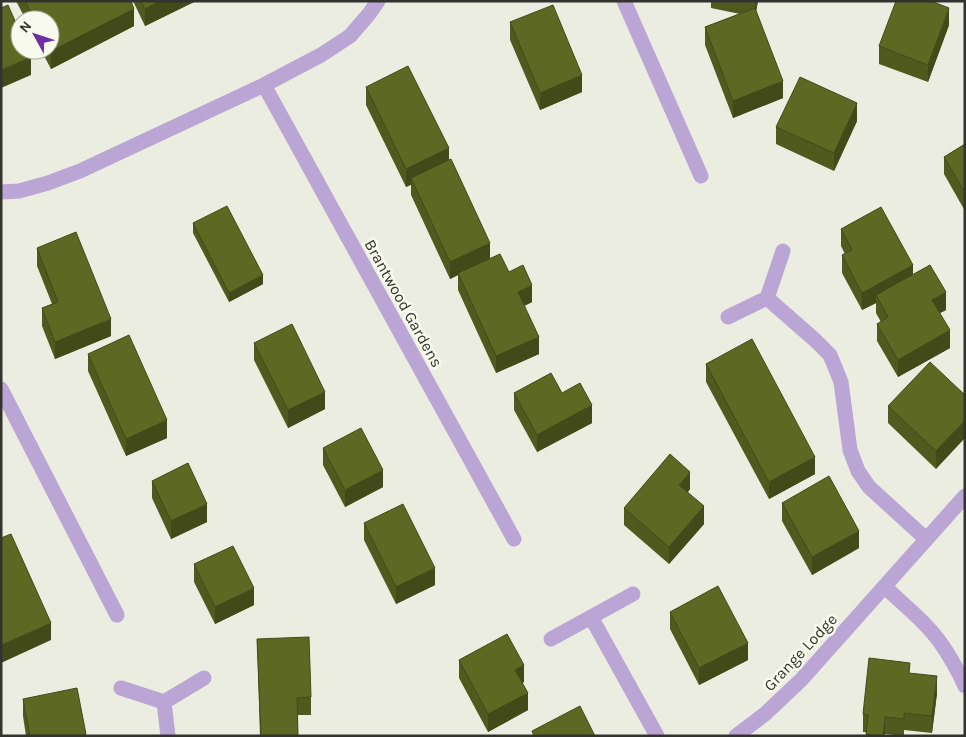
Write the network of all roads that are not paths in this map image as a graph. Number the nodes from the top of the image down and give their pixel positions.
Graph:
1 (378, 1) edge
2 (624, 1) edge
3 (264, 85) junction
4 (701, 176) dead end
5 (1, 192) edge
6 (784, 251) dead end
7 (767, 298) junction
8 (728, 317) dead end
9 (1, 389) edge
10 (965, 496) edge
11 (514, 538) dead end
12 (926, 539) junction
13 (885, 587) junction
14 (632, 594) dead end
15 (117, 614) dead end
16 (591, 617) junction
17 (551, 639) dead end
18 (204, 678) dead end
19 (965, 686) edge
20 (120, 688) dead end
21 (164, 702) junction
22 (168, 736) edge
23 (657, 736) edge
24 (736, 736) edge

1 - 3 street
2 - 4 street
3 - 5 street
3 - 11 street, Brantwood Gardens
6 - 7 street
7 - 8 street
7 - 12 street
9 - 15 street
10 - 12 street, Grange Lodge
12 - 13 street, Grange Lodge
13 - 19 street
13 - 24 street, Grange Lodge
14 - 16 street
16 - 17 street
16 - 23 street
18 - 21 street
20 - 21 street
21 - 22 street

